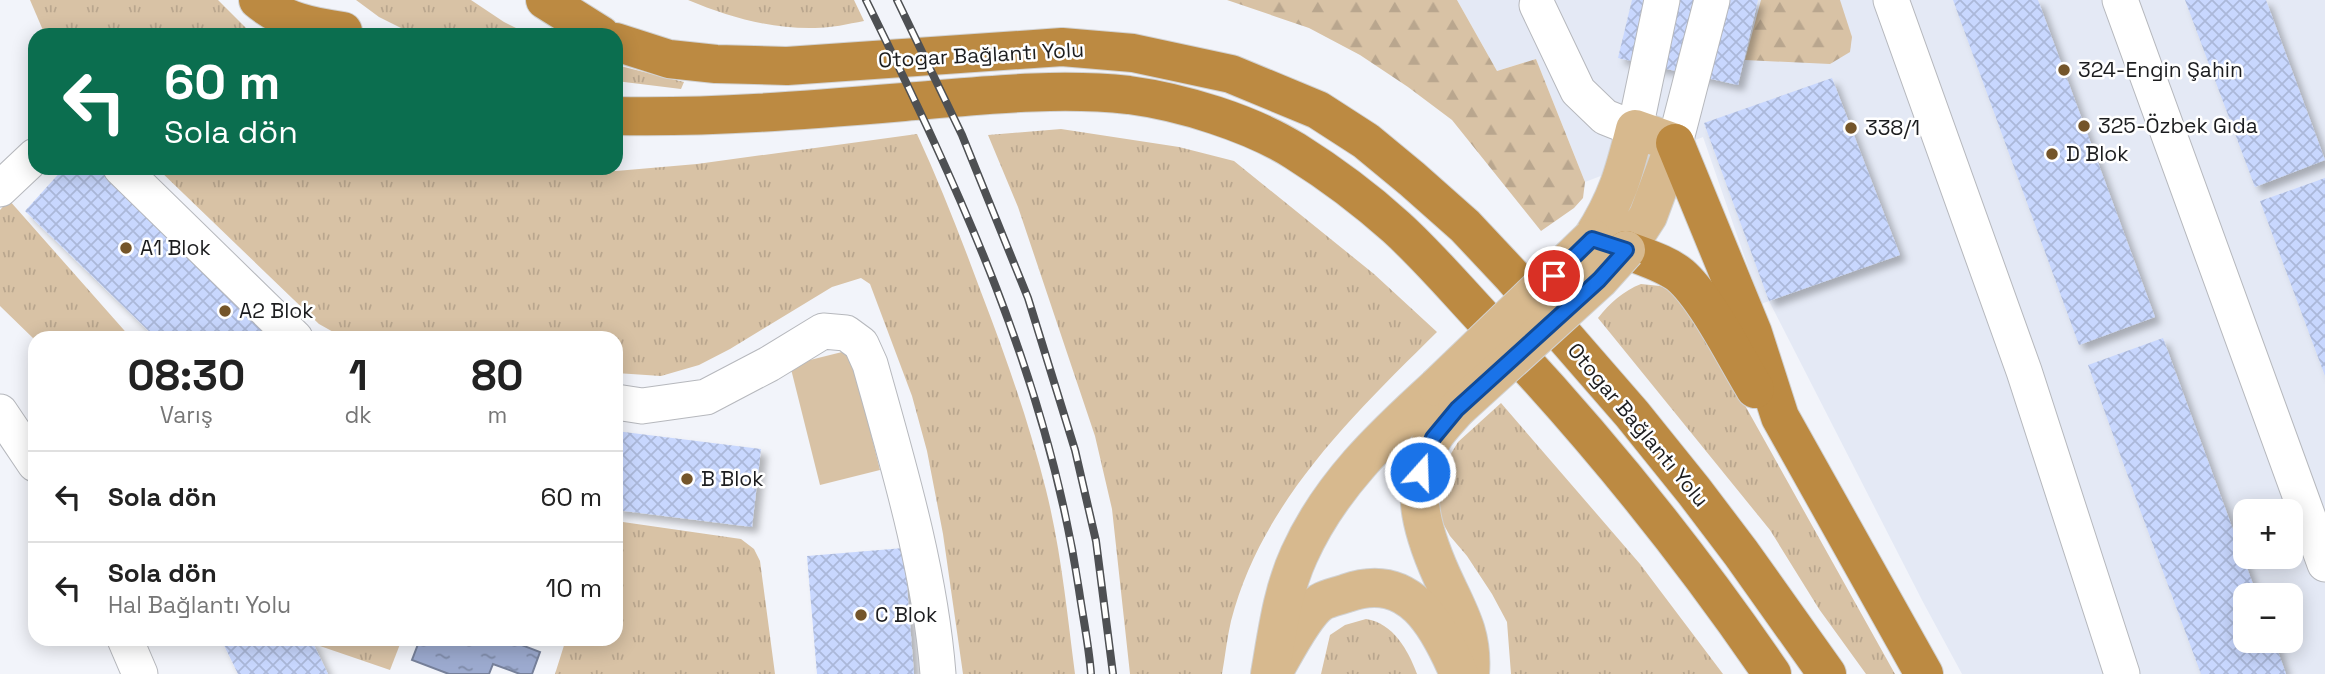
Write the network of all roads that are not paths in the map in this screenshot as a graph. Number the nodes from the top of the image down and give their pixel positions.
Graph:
1 (258, 0) edge
2 (308, 0) edge
3 (545, 0) edge
4 (1662, 0) edge
5 (1712, 0) edge
6 (1891, 0) edge
7 (2120, 0) edge
8 (1537, 5) dead end
9 (318, 28) edge
10 (340, 28) edge
11 (590, 28) edge
12 (623, 44) edge
13 (623, 116) edge
14 (1635, 129) junction
15 (1675, 143) junction
16 (28, 163) edge
17 (128, 175) edge
18 (0, 189) edge
19 (1609, 244) junction
20 (288, 331) edge
21 (1447, 398) junction
22 (623, 403) edge
23 (0, 412) edge
24 (1780, 416) junction
25 (28, 454) edge
26 (2325, 564) edge
27 (938, 674) edge
28 (1271, 674) edge
29 (1459, 674) edge
30 (1470, 674) edge
31 (1772, 674) edge
32 (1827, 674) edge
33 (1924, 674) edge
34 (2122, 674) edge

1 - 9 highway
2 - 10 highway
3 - 11 highway
4 - 14 street
5 - 15 street
6 - 34 street
7 - 26 street
8 - 14 street
12 - 32 highway, Otogar Bağlantı Yolu
13 - 31 highway, Otogar Bağlantı Yolu
14 - 15 main road
14 - 19 main road
15 - 19 main road
15 - 24 highway
16 - 18 street
17 - 20 street
19 - 21 main road, bridge
19 - 24 highway
21 - 28 main road
21 - 30 main road
22 - 27 street
23 - 25 street
24 - 33 highway
28 - 29 main road

